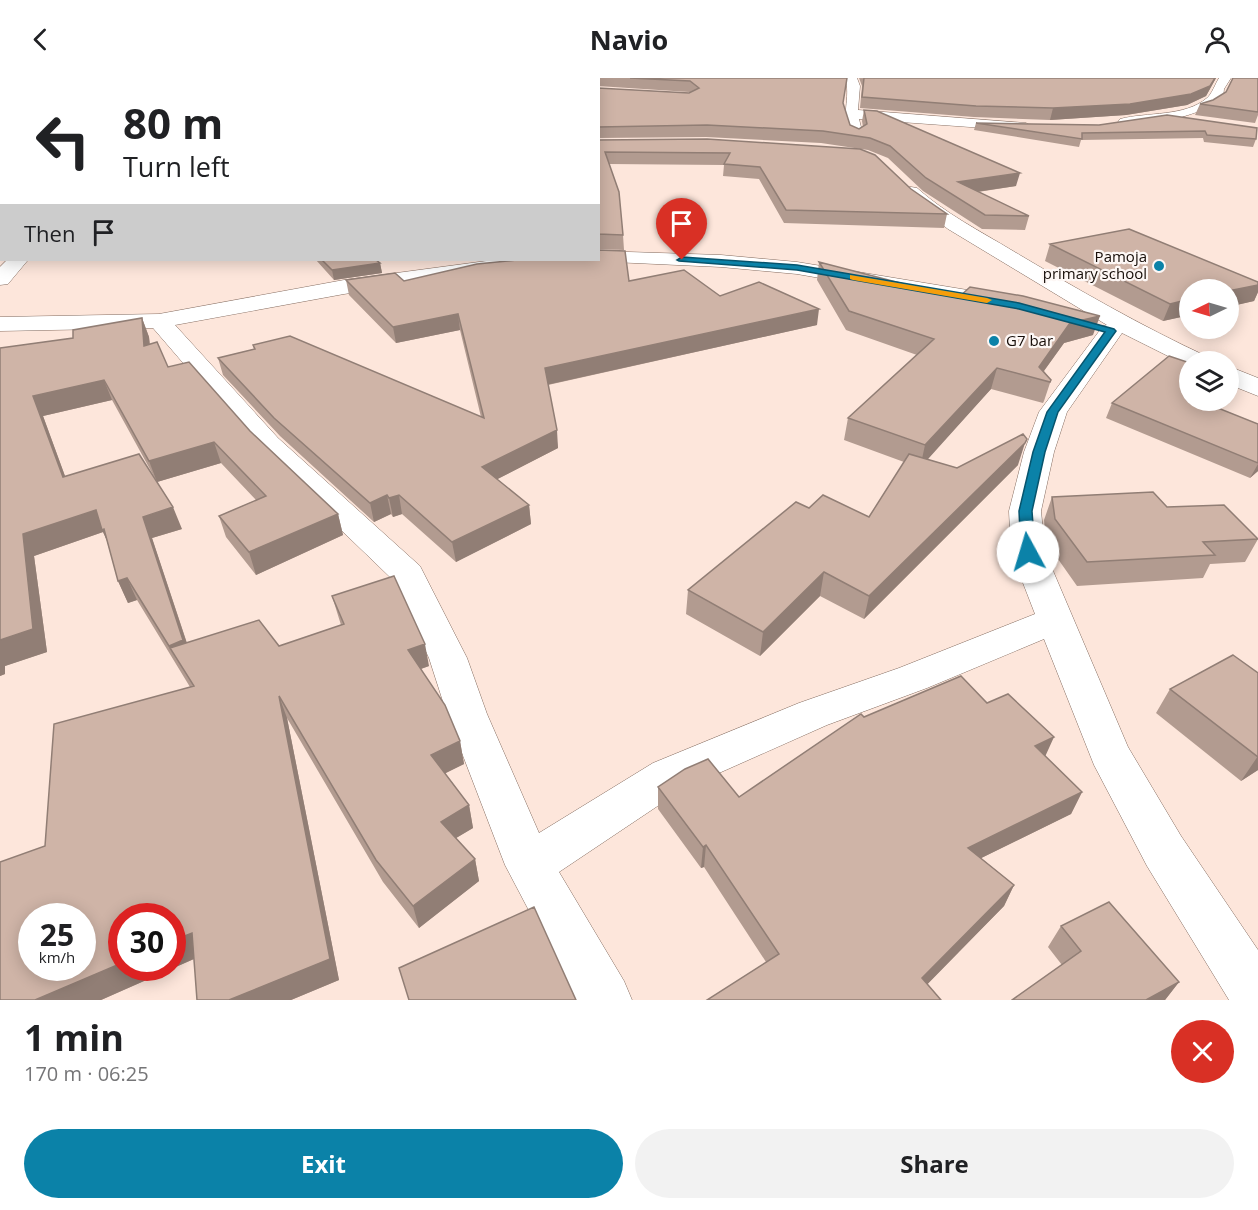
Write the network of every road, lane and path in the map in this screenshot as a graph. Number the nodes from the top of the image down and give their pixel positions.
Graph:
1 (851, 78) edge
2 (1226, 78) edge
3 (851, 114) junction
4 (1163, 117) junction
5 (1196, 123) edge
6 (1106, 124) edge
7 (1036, 127) edge
8 (859, 145) edge
9 (894, 176) edge
10 (600, 257) edge
11 (17, 261) edge
12 (524, 261) edge
13 (0, 279) edge
14 (1029, 308) edge
15 (1069, 318) edge
16 (159, 321) junction
17 (0, 324) edge
18 (1111, 331) junction
19 (1155, 342) junction
20 (1179, 353) edge
21 (1239, 380) edge
22 (1258, 388) edge
23 (1056, 620) junction
24 (530, 865) junction
25 (1258, 997) edge
26 (605, 1000) edge

1 - 3 street
2 - 4 street
3 - 7 street
3 - 8 street
4 - 5 street
4 - 6 street
9 - 19 street
10 - 14 street
11 - 13 street
12 - 16 street
15 - 18 street
16 - 17 street
16 - 24 street
18 - 19 street
18 - 23 street
19 - 20 street
21 - 22 street
23 - 24 street
23 - 25 street
24 - 26 street

